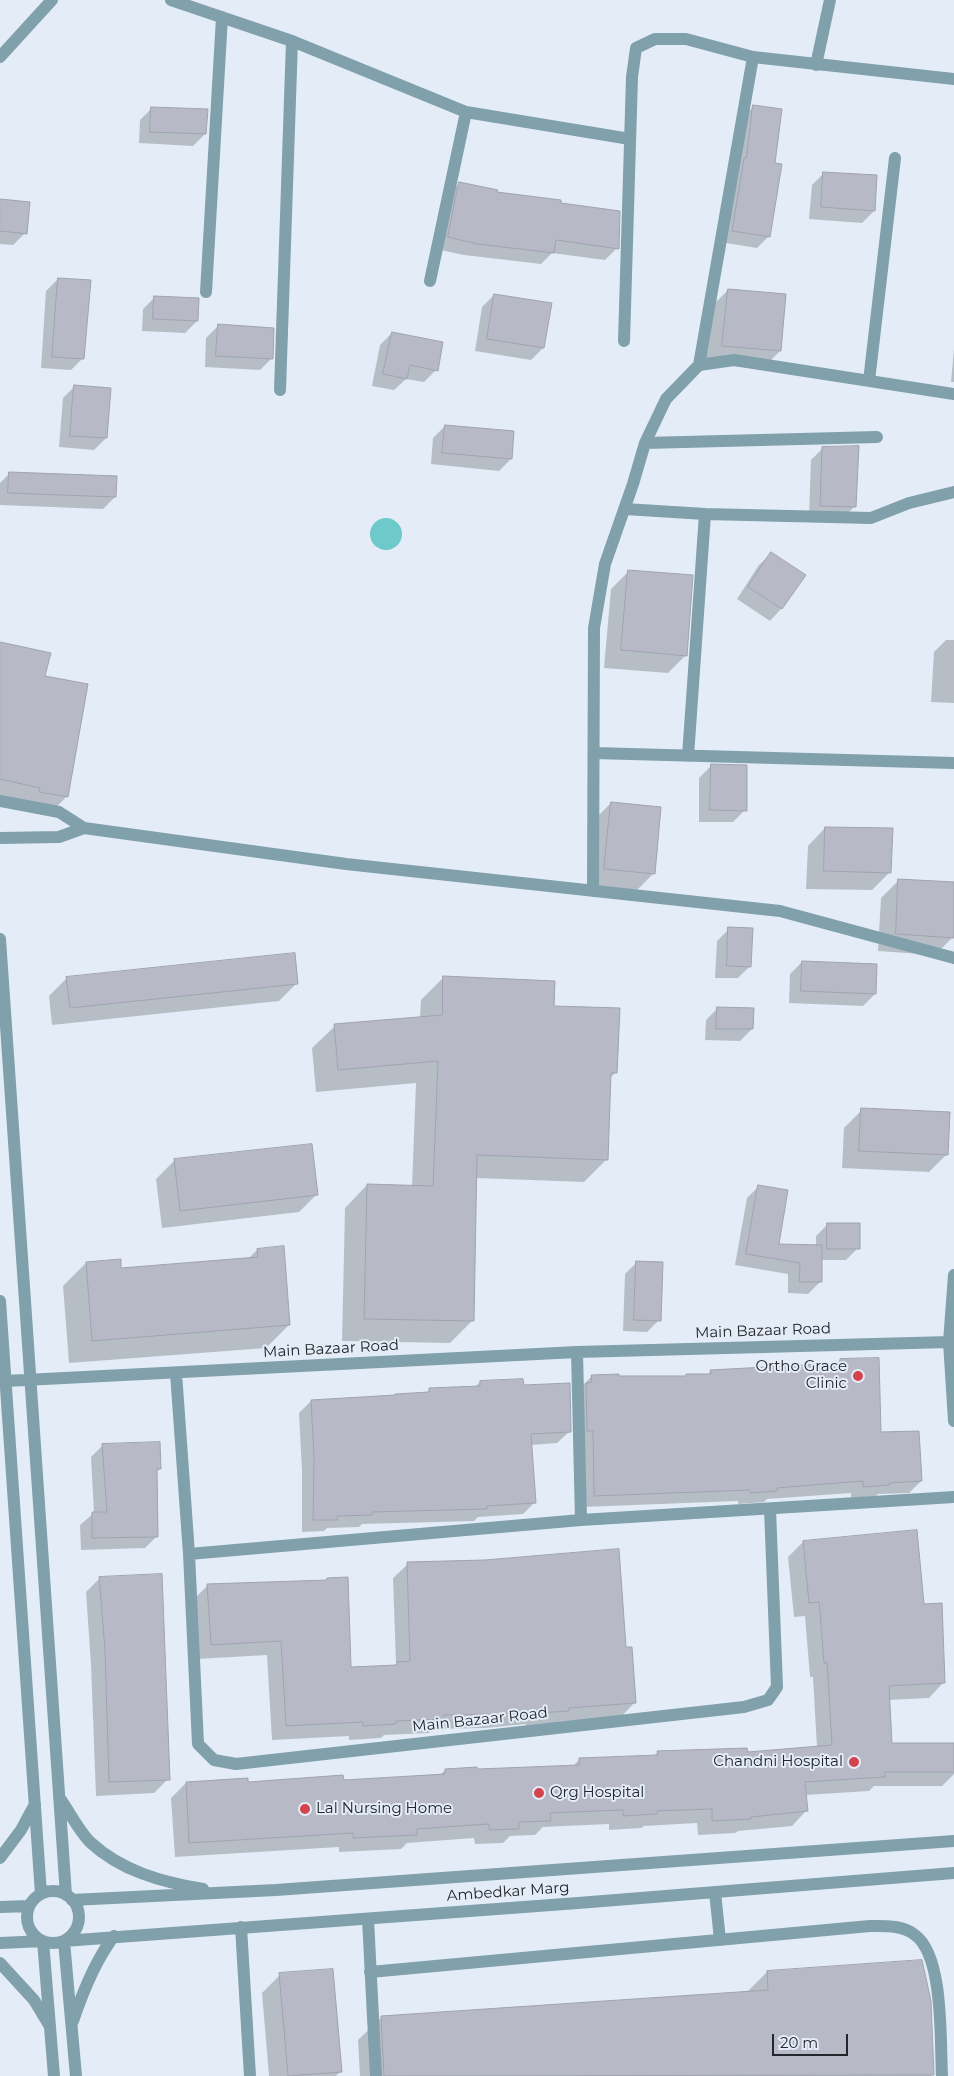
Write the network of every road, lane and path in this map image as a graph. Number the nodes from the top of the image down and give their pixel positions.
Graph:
1 (52, 0) edge
2 (171, 0) edge
3 (830, 0) edge
4 (222, 18) junction
5 (292, 41) junction
6 (0, 57) edge
7 (753, 57) junction
8 (816, 65) junction
9 (954, 79) edge
10 (466, 112) junction
11 (630, 139) junction
12 (895, 158) dead end
13 (430, 281) dead end
14 (206, 292) dead end
15 (624, 341) dead end
16 (699, 365) junction
17 (869, 380) junction
18 (280, 390) dead end
19 (954, 394) edge
20 (877, 437) dead end
21 (645, 444) junction
22 (954, 492) edge
23 (625, 509) junction
24 (705, 514) junction
25 (594, 753) junction
26 (688, 756) junction
27 (954, 764) edge
28 (0, 801) edge
29 (84, 828) junction
30 (0, 838) edge
31 (593, 890) junction
32 (0, 939) edge
33 (954, 958) edge
34 (5, 1107) edge
35 (954, 1275) edge
36 (0, 1302) edge
37 (949, 1342) junction
38 (577, 1352) junction
39 (176, 1373) junction
40 (31, 1379) junction
41 (5, 1381) junction
42 (954, 1421) edge
43 (954, 1497) edge
44 (770, 1509) junction
45 (581, 1520) junction
46 (189, 1554) junction
47 (61, 1800) junction
48 (35, 1804) junction
49 (954, 1841) edge
50 (0, 1858) edge
51 (954, 1873) edge
52 (715, 1892) junction
53 (225, 1893) junction
54 (41, 1894) junction
55 (69, 1897) junction
56 (29, 1906) junction
57 (0, 1907) edge
58 (368, 1919) junction
59 (241, 1927) junction
60 (114, 1936) junction
61 (64, 1940) junction
62 (720, 1940) junction
63 (43, 1941) junction
64 (0, 1943) edge
65 (0, 1963) edge
66 (370, 1972) junction
67 (50, 2027) junction
68 (71, 2027) junction
69 (54, 2076) edge
70 (76, 2076) edge
71 (250, 2076) edge
72 (376, 2076) edge
73 (942, 2076) edge

1 - 6 street
2 - 4 street
3 - 8 street
4 - 5 street
4 - 14 street
5 - 10 street
5 - 18 street
7 - 8 street
7 - 11 street
7 - 16 street
8 - 9 street
10 - 11 street
10 - 13 street
11 - 15 street
12 - 17 street
16 - 17 street
16 - 21 street
17 - 19 street
20 - 21 street
21 - 23 street
22 - 24 street
23 - 24 street
23 - 25 street
24 - 26 street
25 - 26 street
25 - 31 street
26 - 27 street
28 - 29 street
29 - 30 street
29 - 31 street
31 - 33 street
32 - 34 street
34 - 40 street
35 - 37 street
36 - 41 street
37 - 38 street, Main Bazaar Road
37 - 42 street
38 - 39 street, Main Bazaar Road
38 - 45 street
39 - 40 street, Main Bazaar Road
39 - 46 street, Main Bazaar Road
40 - 41 street, Main Bazaar Road
40 - 47 street
41 - 48 street
43 - 44 street
44 - 45 street
44 - 46 street, Main Bazaar Road
45 - 46 street
47 - 53 street
47 - 55 street
48 - 50 street
48 - 54 street
49 - 53 street, Ambedkar Marg
51 - 52 street, Ambedkar Marg
52 - 58 street, Ambedkar Marg
52 - 62 street
53 - 55 street, Ambedkar Marg
54 - 55 street, Ambedkar Marg
54 - 56 street
55 - 61 street
56 - 57 street
56 - 63 street
58 - 59 street, Ambedkar Marg
58 - 66 street
59 - 60 street, Ambedkar Marg
59 - 71 street
60 - 61 street, Ambedkar Marg
60 - 68 street
61 - 63 street, Ambedkar Marg
61 - 68 street
62 - 66 street
62 - 73 street
63 - 64 street, Ambedkar Marg
63 - 67 street
65 - 67 street
66 - 72 street
67 - 69 street
68 - 70 street

